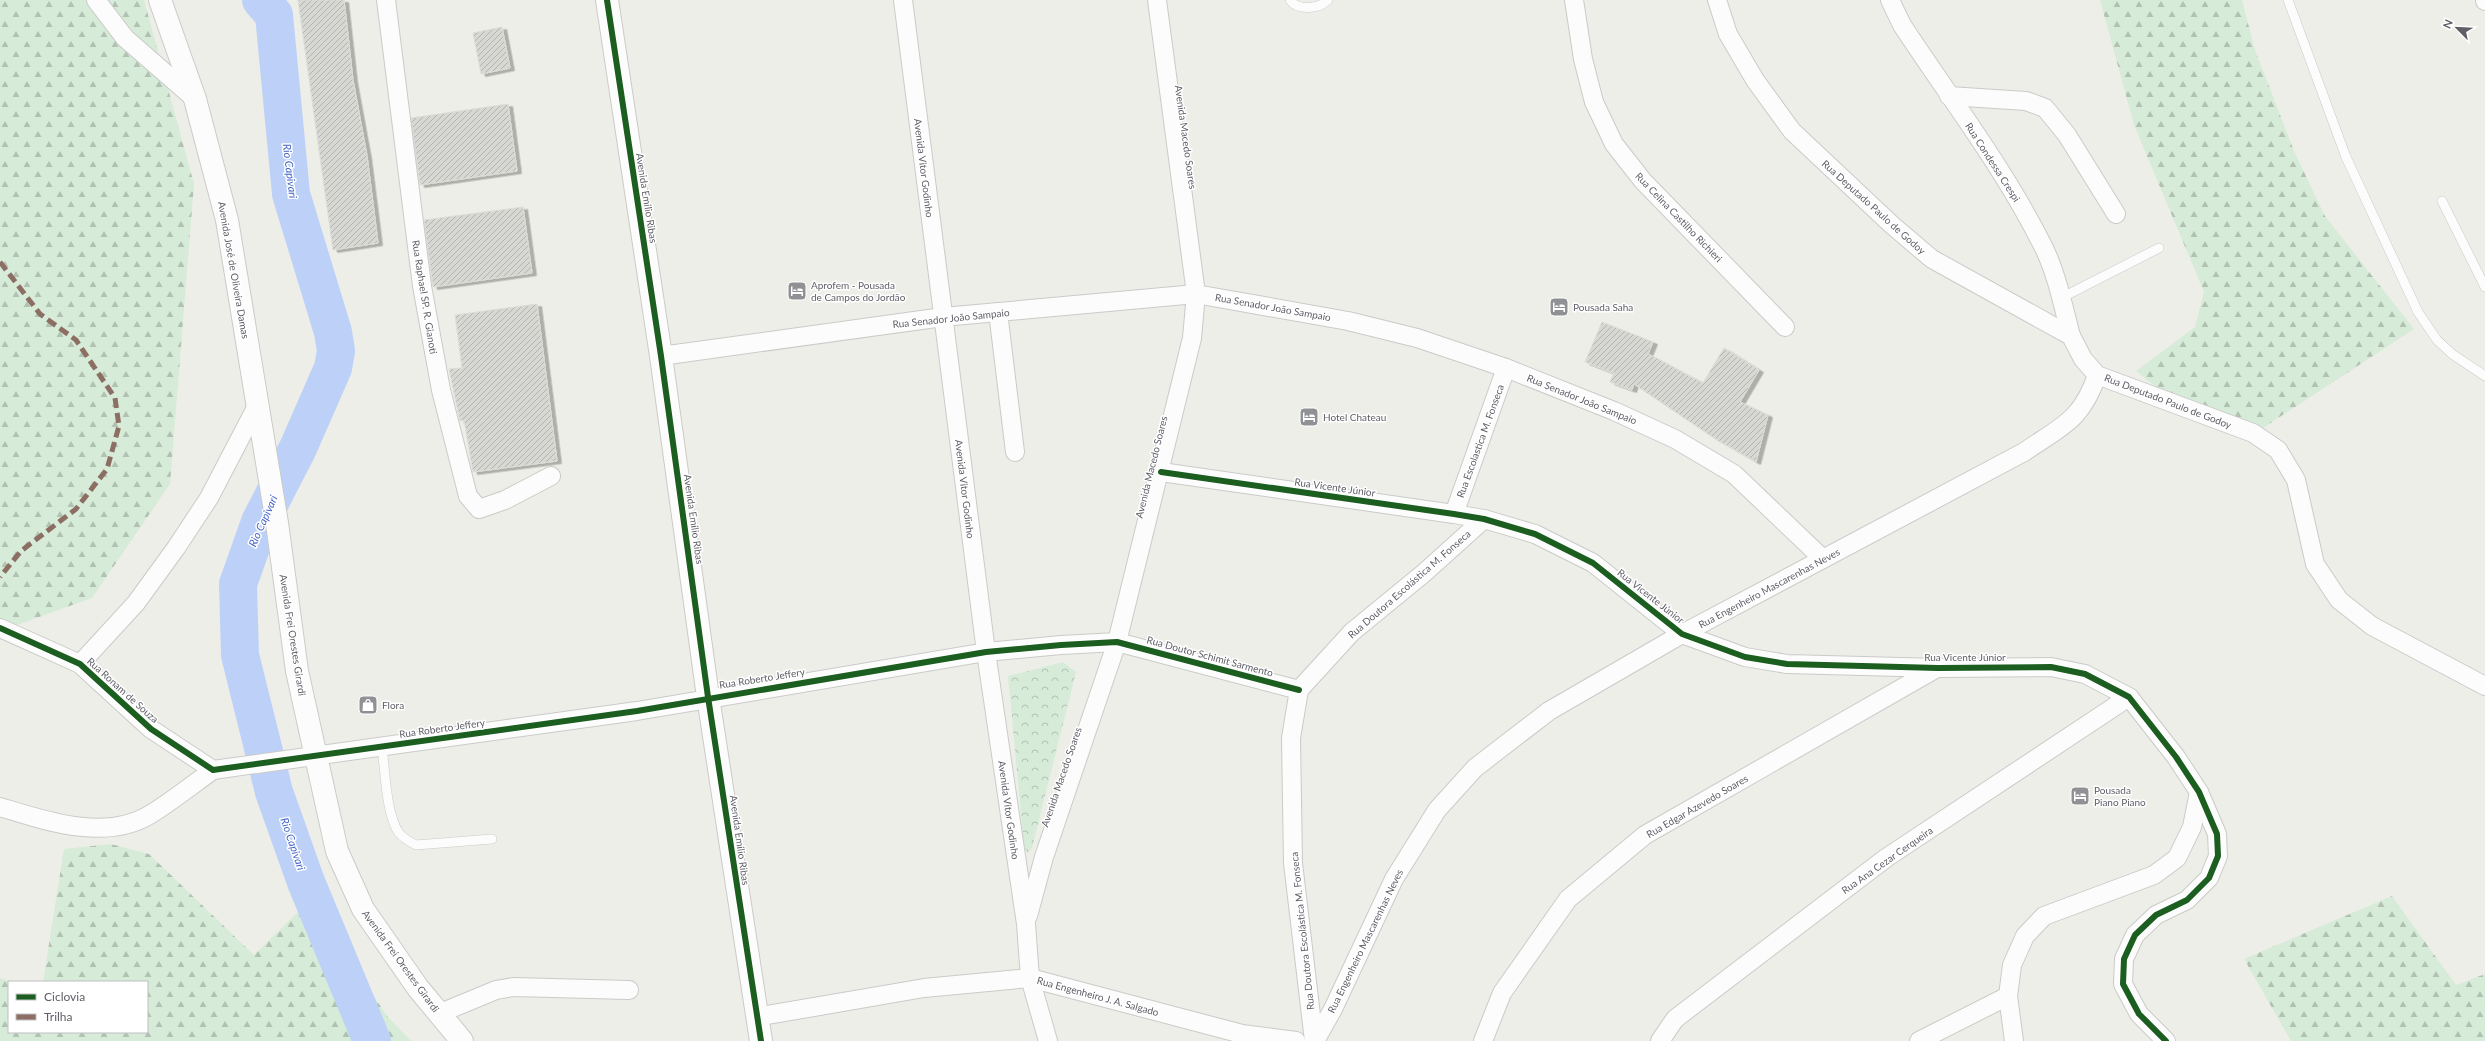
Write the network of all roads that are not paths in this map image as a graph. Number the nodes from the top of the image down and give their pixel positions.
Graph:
1 (96, 0) edge
2 (160, 0) edge
3 (386, 0) edge
4 (607, 0) edge
5 (903, 0) edge
6 (1157, 0) edge
7 (1290, 0) edge
8 (1328, 0) edge
9 (1574, 0) edge
10 (1717, 0) edge
11 (1890, 0) edge
12 (2288, 0) edge
13 (1949, 96) junction
14 (195, 99) junction
15 (2442, 201) dead end
16 (2116, 214) dead end
17 (2159, 248) dead end
18 (2485, 286) edge
19 (1196, 294) junction
20 (2061, 298) junction
21 (998, 312) junction
22 (943, 317) junction
23 (1785, 327) dead end
24 (2070, 336) junction
25 (661, 356) junction
26 (1506, 368) junction
27 (2097, 374) junction
28 (2485, 376) edge
29 (257, 406) junction
30 (1015, 452) dead end
31 (1161, 472) junction
32 (551, 476) dead end
33 (1454, 514) junction
34 (1484, 519) junction
35 (277, 523) joint
36 (1823, 559) junction
37 (0, 628) edge
38 (1682, 634) junction
39 (1117, 642) junction
40 (986, 652) junction
41 (80, 664) junction
42 (1938, 668) junction
43 (2485, 686) edge
44 (1299, 690) junction
45 (2129, 697) junction
46 (708, 698) junction
47 (382, 747) junction
48 (307, 758) junction
49 (221, 769) junction
50 (2199, 792) junction
51 (0, 807) edge
52 (492, 839) dead end
53 (1016, 852) junction
54 (1044, 857) junction
55 (1026, 924) junction
56 (1030, 978) junction
57 (629, 990) dead end
58 (2008, 996) junction
59 (438, 1014) junction
60 (756, 1018) junction
61 (462, 1041) edge
62 (761, 1041) edge
63 (1048, 1041) edge
64 (1296, 1041) edge
65 (1315, 1041) edge
66 (1483, 1041) edge
67 (1660, 1041) edge
68 (1919, 1041) edge
69 (2014, 1041) edge
70 (2166, 1041) edge

1 - 14 street
2 - 14 street, Avenida José de Oliveira Damas
3 - 32 street, Rua Raphael SP. R. Gianoti
4 - 25 street, Avenida Emílio Ribas
5 - 22 street, Avenida Vitor Godinho
6 - 19 street, Avenida Macedo Soares
7 - 8 lane
9 - 23 street, Rua Celina Castilho Richieri
10 - 24 street, Rua Deputado Paulo de Godoy
11 - 13 street, Rua Condessa Crespi
12 - 28 lane
13 - 16 street
13 - 20 street, Rua Condessa Crespi
14 - 29 street, Avenida José de Oliveira Damas
15 - 18 lane
17 - 20 lane
19 - 21 street, Rua Senador João Sampaio
19 - 26 street, Rua Senador João Sampaio
19 - 31 street, Avenida Macedo Soares
20 - 24 street, Rua Condessa Crespi
21 - 22 street, Rua Senador João Sampaio
21 - 30 street
22 - 25 street, Rua Senador João Sampaio
22 - 40 street, Avenida Vitor Godinho
24 - 27 street, Rua Deputado Paulo de Godoy
25 - 46 street, Avenida Emílio Ribas
26 - 33 street, Rua Escolastica M. Fonseca
26 - 36 street, Rua Senador João Sampaio
27 - 36 street, Rua Engenheiro Mascarenhas Neves
27 - 43 street, Rua Deputado Paulo de Godoy
29 - 35 street, Avenida José de Oliveira Damas
29 - 41 street
31 - 33 street, Rua Vicente Júnior
31 - 39 street, Avenida Macedo Soares
33 - 34 street, Rua Vicente Júnior
34 - 38 street, Rua Vicente Júnior
34 - 44 street, Rua Doutora Escolástica M. Fonseca
35 - 48 street, Avenida Frei Orestes Girardi
36 - 38 street, Rua Engenheiro Mascarenhas Neves
37 - 41 street, Rua Ronam de Souza
38 - 42 street, Rua Vicente Júnior
38 - 65 street, Rua Engenheiro Mascarenhas Neves
39 - 40 street, Rua Roberto Jeffery
39 - 44 street, Rua Doutor Schimit Sarmento
39 - 54 street, Avenida Macedo Soares
40 - 46 street, Rua Roberto Jeffery
40 - 53 street, Avenida Vitor Godinho
41 - 49 street, Rua Ronam de Souza
42 - 45 street, Rua Vicente Júnior
42 - 66 street, Rua Edgar Azevedo Soares
44 - 65 street, Rua Doutora Escolástica M. Fonseca
45 - 50 street, Rua Vicente Júnior
45 - 67 street, Rua Ana Cezar Cerqueira
46 - 47 street, Rua Roberto Jeffery
46 - 60 street, Avenida Emílio Ribas
47 - 48 street, Rua Roberto Jeffery
47 - 52 lane
48 - 49 street, Rua Roberto Jeffery
48 - 59 street, Avenida Frei Orestes Girardi
49 - 51 street
50 - 58 street
50 - 70 street, Rua Vicente Júnior
53 - 54 street
53 - 55 street, Avenida Vitor Godinho
54 - 55 street, Avenida Macedo Soares
55 - 56 street, Avenida Vitor Godinho
56 - 60 street, Rua Engenheiro J. A. Salgado
56 - 63 street, Avenida Vitor Godinho
56 - 64 street, Rua Engenheiro J. A. Salgado
57 - 59 street
58 - 68 street
58 - 69 street
59 - 61 street, Avenida Frei Orestes Girardi
60 - 62 street, Avenida Emílio Ribas

